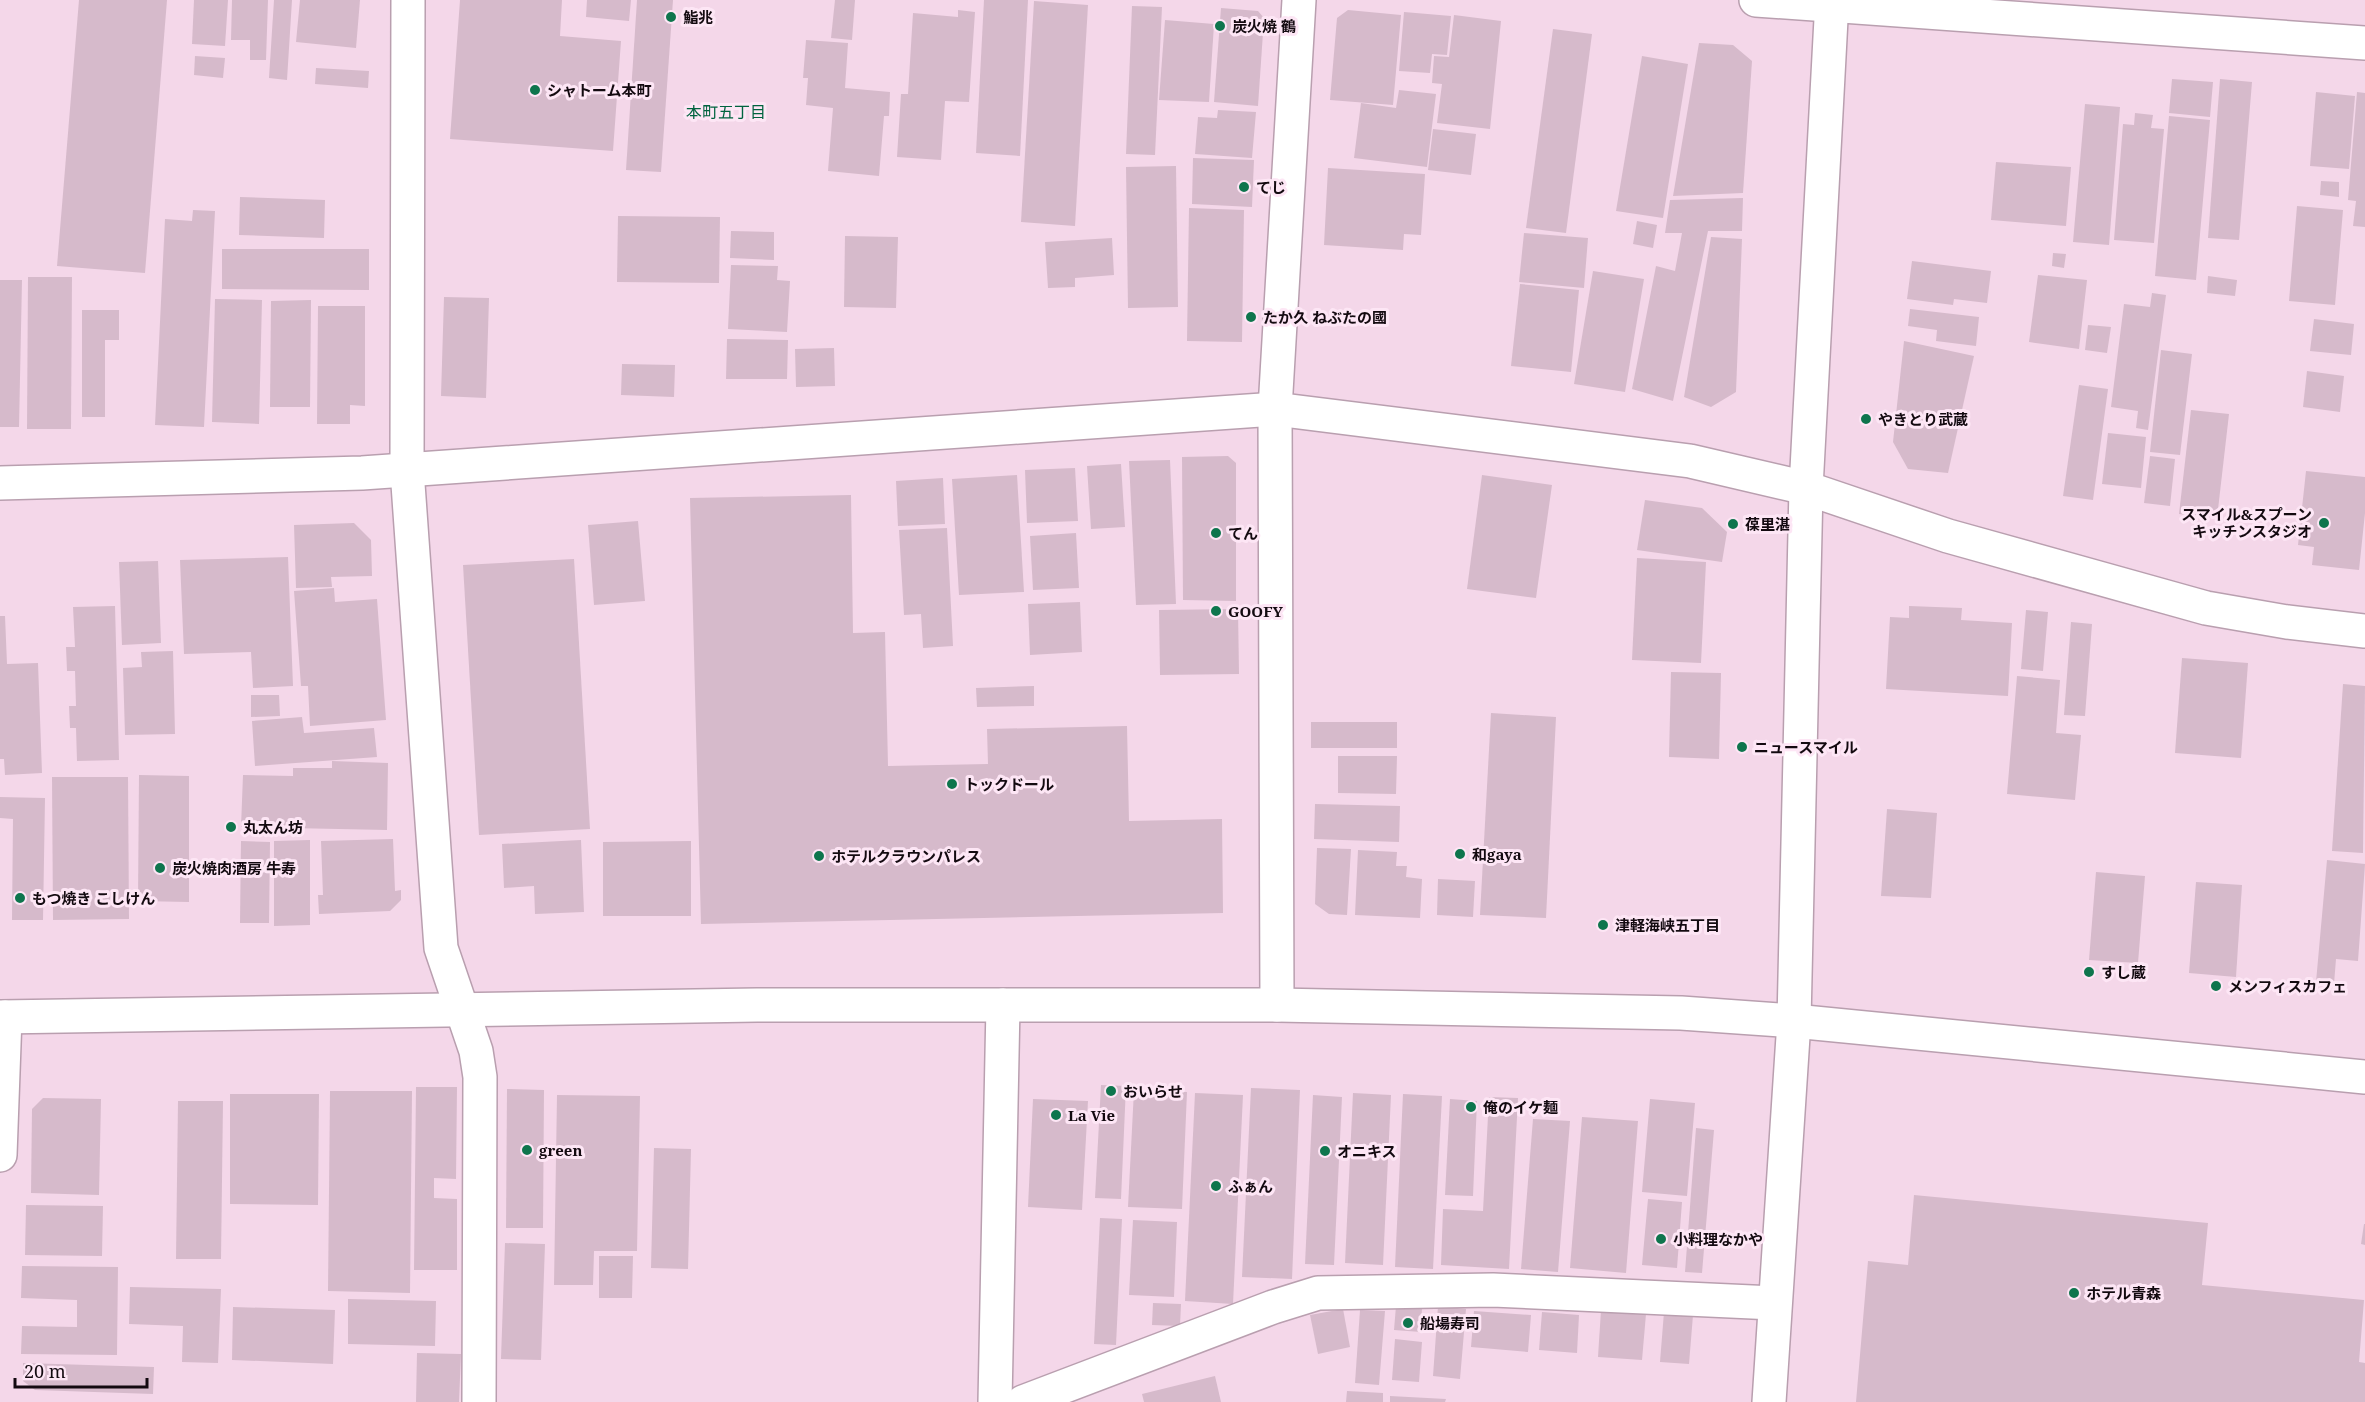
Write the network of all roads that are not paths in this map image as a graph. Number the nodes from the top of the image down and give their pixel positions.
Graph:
1 (408, 0) edge
2 (1299, 0) edge
3 (1756, 0) edge
4 (1832, 3) edge
5 (2365, 43) edge
6 (1275, 409) junction
7 (407, 470) junction
8 (0, 483) edge
9 (1806, 488) junction
10 (2365, 631) edge
11 (1003, 1005) junction
12 (1277, 1005) junction
13 (462, 1010) junction
14 (2, 1017) edge
15 (1794, 1021) junction
16 (2365, 1077) edge
17 (0, 1155) edge
18 (1774, 1304) junction
19 (479, 1402) edge
20 (995, 1402) edge
21 (1023, 1402) edge
22 (1769, 1402) edge

1 - 7 street
2 - 6 street
3 - 4 street
4 - 5 street
4 - 9 street
6 - 7 street
6 - 9 street
6 - 12 street
7 - 8 street
7 - 13 street
9 - 10 street
9 - 15 street
11 - 12 street
11 - 13 street
11 - 20 street
12 - 15 street
13 - 14 street
13 - 19 street
14 - 17 street
15 - 16 street
15 - 18 street
18 - 21 street
18 - 22 street

